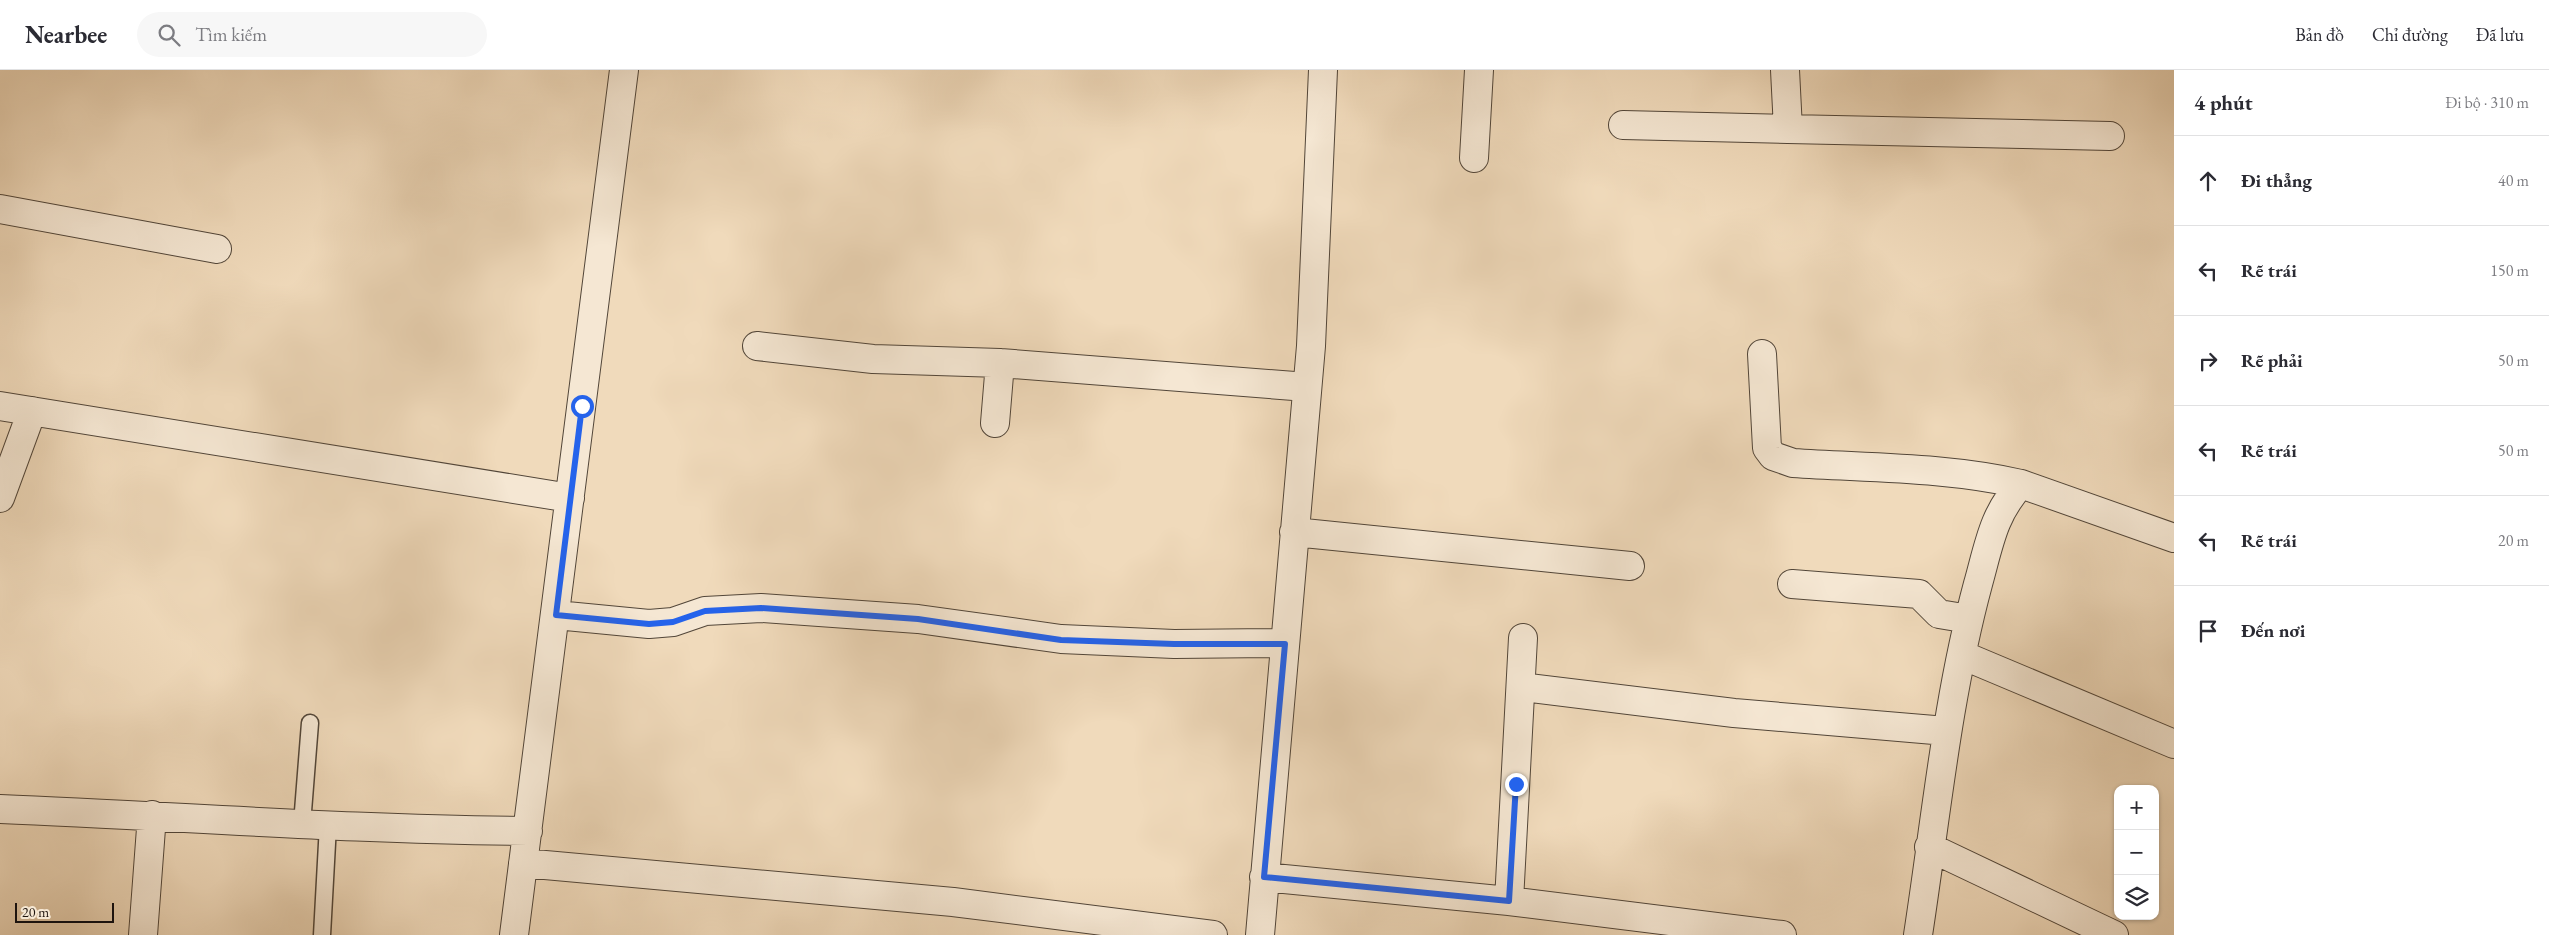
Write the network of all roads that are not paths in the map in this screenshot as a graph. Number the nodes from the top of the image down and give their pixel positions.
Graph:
1 (624, 70) edge
2 (1323, 70) edge
3 (1479, 70) edge
4 (1784, 70) edge
5 (1622, 125) dead end
6 (1788, 129) junction
7 (2110, 136) dead end
8 (1474, 158) dead end
9 (0, 209) edge
10 (217, 249) dead end
11 (757, 346) dead end
12 (1762, 354) dead end
13 (1000, 363) junction
14 (1307, 387) junction
15 (0, 406) edge
16 (32, 411) junction
17 (995, 423) dead end
18 (2020, 484) junction
19 (0, 498) edge
20 (570, 498) junction
21 (1294, 532) junction
22 (2174, 538) edge
23 (1630, 566) dead end
24 (1792, 584) dead end
25 (556, 615) junction
26 (1969, 619) junction
27 (1523, 638) dead end
28 (1285, 644) junction
29 (1962, 655) junction
30 (1522, 687) junction
31 (310, 723) dead end
32 (1946, 731) junction
33 (2174, 744) edge
34 (0, 809) edge
35 (152, 815) junction
36 (315, 825) junction
37 (528, 831) junction
38 (1929, 847) junction
39 (523, 863) junction
40 (1264, 877) junction
41 (1509, 901) junction
42 (143, 935) edge
43 (322, 935) edge
44 (514, 935) edge
45 (1213, 935) edge
46 (1260, 935) edge
47 (1782, 935) edge
48 (1918, 935) edge
49 (2114, 935) edge

1 - 20 street
2 - 14 street
3 - 8 street
4 - 6 street
5 - 6 street
6 - 7 street
9 - 10 street
11 - 13 street
12 - 18 street
13 - 14 street
13 - 17 street
14 - 21 street
15 - 16 street
16 - 19 street
16 - 20 street
18 - 22 street
18 - 26 street
20 - 25 street
21 - 23 street
21 - 28 street
24 - 26 street
25 - 28 street
25 - 37 street
26 - 29 street
27 - 30 street
28 - 40 street
29 - 32 street
29 - 33 street
30 - 32 street
30 - 41 street
31 - 36 lane
32 - 38 street
34 - 35 street
35 - 36 street
35 - 42 street
36 - 37 street
36 - 43 lane
37 - 39 street
38 - 48 street
38 - 49 street
39 - 44 street
39 - 45 street
40 - 41 street
40 - 46 street
41 - 47 street

